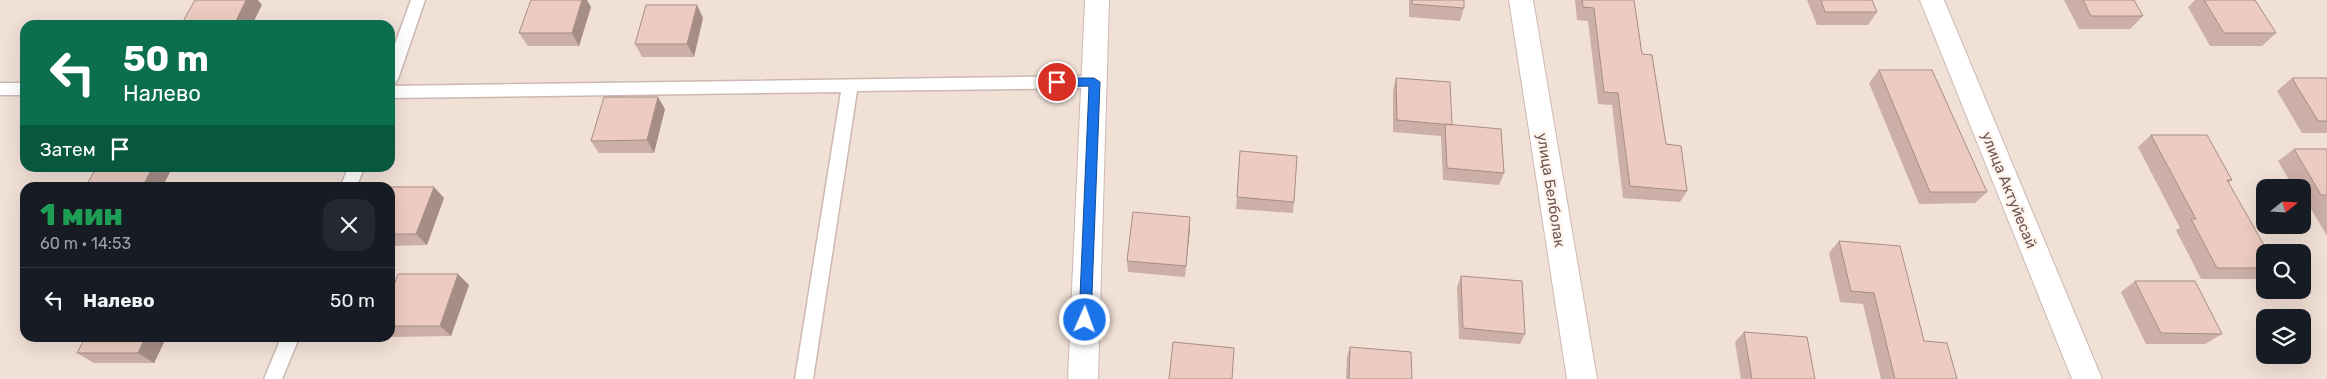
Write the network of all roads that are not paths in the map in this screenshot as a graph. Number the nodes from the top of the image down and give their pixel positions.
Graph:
1 (418, 0) edge
2 (1097, 0) edge
3 (1521, 0) edge
4 (1932, 0) edge
5 (395, 66) edge
6 (1094, 82) junction
7 (850, 85) junction
8 (0, 89) edge
9 (20, 89) edge
10 (395, 92) edge
11 (288, 342) edge
12 (274, 379) edge
13 (804, 379) edge
14 (1083, 379) edge
15 (1582, 379) edge
16 (2087, 379) edge

1 - 5 lane
2 - 6 street
3 - 15 street, улица Белболак
4 - 16 street, улица Актуйесай
6 - 7 lane
6 - 14 street
7 - 10 lane
7 - 13 lane
8 - 9 lane
11 - 12 lane

